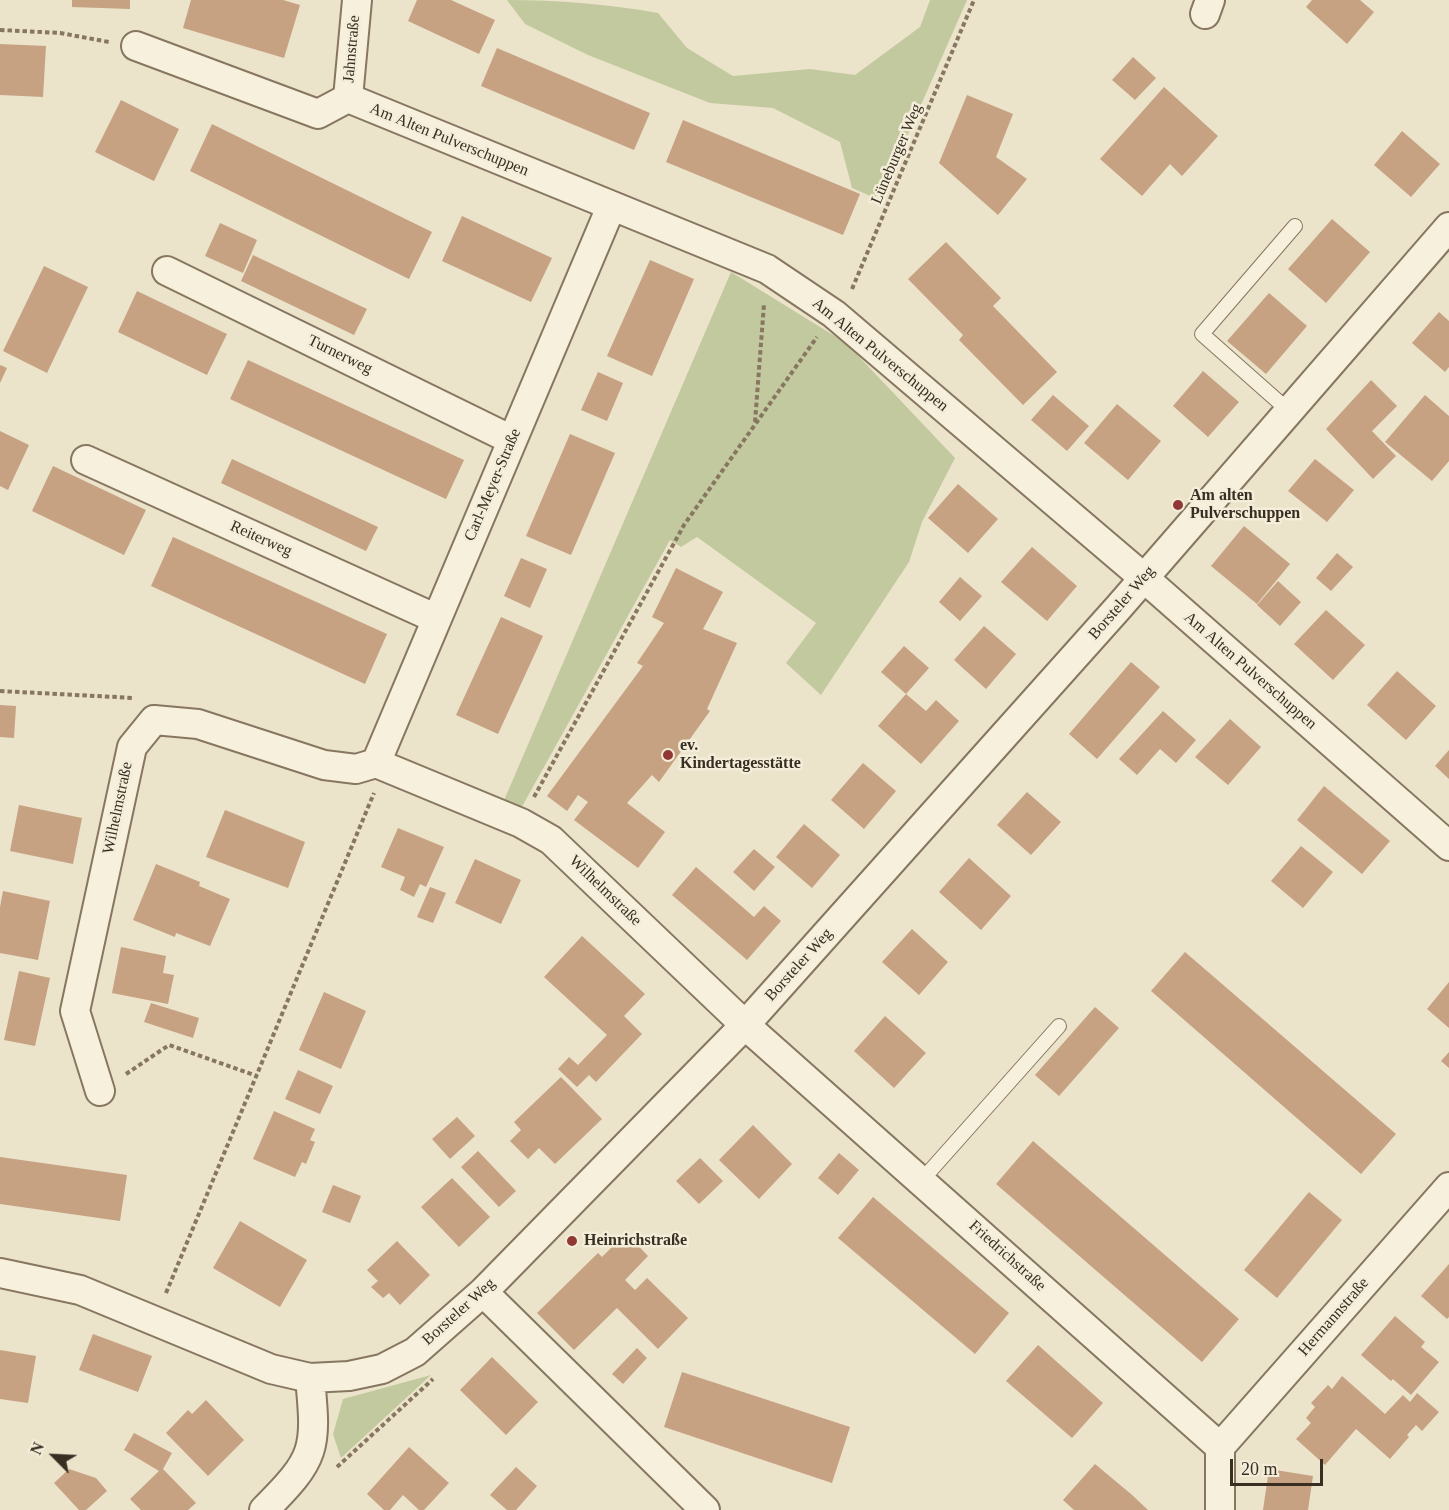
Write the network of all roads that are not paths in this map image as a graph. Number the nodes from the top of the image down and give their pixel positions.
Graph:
1 (357, 0) edge
2 (136, 46) road end
3 (348, 98) junction
4 (611, 207) junction
5 (1295, 226) dead end
6 (1449, 227) edge
7 (167, 271) dead end
8 (1289, 411) junction
9 (512, 440) junction
10 (86, 460) dead end
11 (1144, 578) junction
12 (436, 619) junction
13 (376, 763) junction
14 (1449, 846) edge
15 (745, 1025) junction
16 (1059, 1026) dead end
17 (100, 1091) road end
18 (922, 1180) junction
19 (1449, 1187) edge
20 (0, 1273) edge
21 (483, 1292) junction
22 (310, 1378) junction
23 (1220, 1447) junction
24 (264, 1510) edge
25 (705, 1510) edge
26 (1220, 1510) edge

1 - 3 street, Jahnstraße
2 - 3 street, Am Alten Pulverschuppen
3 - 4 street, Am Alten Pulverschuppen
4 - 9 street, Carl-Meyer-Straße
4 - 11 street, Am Alten Pulverschuppen
5 - 8 lane
6 - 8 street, Borsteler Weg
7 - 9 street, Turnerweg
8 - 11 street, Borsteler Weg
9 - 12 street, Carl-Meyer-Straße
10 - 12 street, Reiterweg
11 - 14 street, Am Alten Pulverschuppen
11 - 15 street, Borsteler Weg
12 - 13 street, Carl-Meyer-Straße
13 - 15 street, Wilhelmstraße
13 - 17 street, Wilhelmstraße
15 - 18 street, Friedrichstraße
15 - 21 street, Borsteler Weg
16 - 18 lane
18 - 23 street, Friedrichstraße
19 - 23 street, Hermannstraße
20 - 22 street, Borsteler Weg
21 - 22 street, Borsteler Weg
21 - 25 street
22 - 24 street
23 - 26 street

